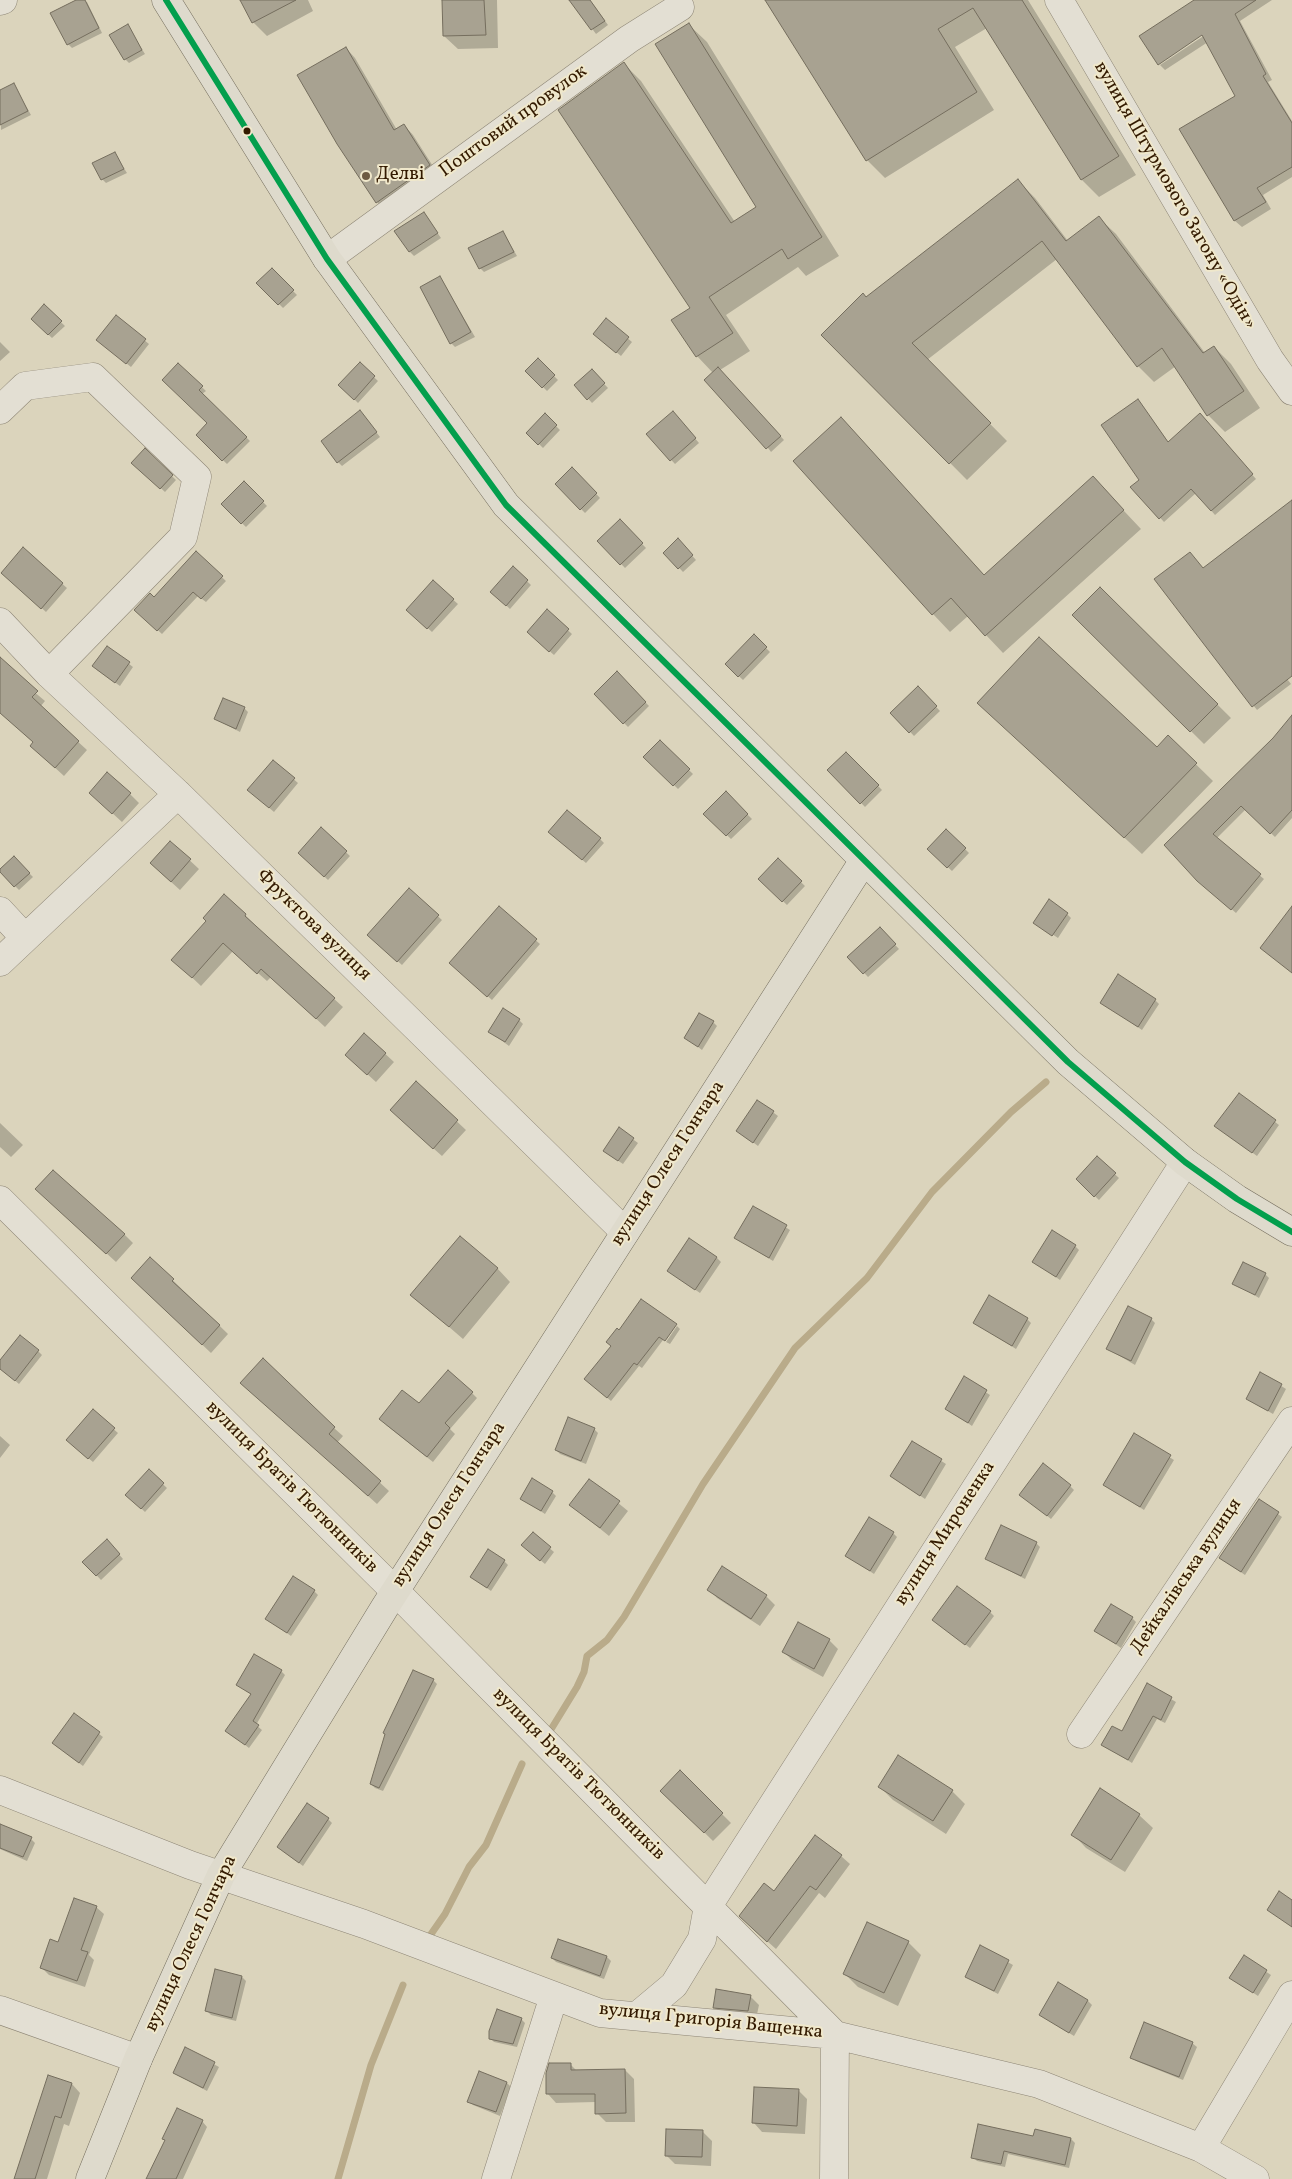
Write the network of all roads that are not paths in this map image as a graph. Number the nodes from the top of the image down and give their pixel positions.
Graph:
1 (166, 0) edge
2 (1058, 0) edge
3 (680, 6) dead end
4 (327, 258) junction
5 (1292, 391) edge
6 (0, 410) edge
7 (0, 622) edge
8 (49, 674) junction
9 (178, 794) junction
10 (864, 860) junction
11 (0, 911) edge
12 (26, 938) junction
13 (0, 962) edge
14 (1185, 1162) junction
15 (0, 1200) edge
16 (625, 1232) junction
17 (1292, 1232) edge
18 (1292, 1421) edge
19 (395, 1591) junction
20 (1081, 1734) dead end
21 (0, 1790) edge
22 (220, 1875) junction
23 (708, 1906) junction
24 (1292, 1995) edge
25 (554, 1996) junction
26 (0, 2010) edge
27 (637, 2016) junction
28 (835, 2035) junction
29 (138, 2060) junction
30 (1201, 2148) junction
31 (90, 2179) edge
32 (496, 2179) edge
33 (834, 2179) edge
34 (1255, 2179) edge

1 - 4 main road
2 - 5 street, вулиця Штурмового Загону «Одін»
3 - 4 street, Поштовий провулок
4 - 10 main road
6 - 8 street
7 - 8 street, Фруктова вулиця
8 - 9 street, Фруктова вулиця
9 - 12 street
9 - 16 street, Фруктова вулиця
10 - 14 main road
10 - 16 main road, вулиця Олеся Гончара
11 - 12 street
12 - 13 street
14 - 17 main road
14 - 23 street, вулиця Мироненка
15 - 19 street, вулиця Братів Тютюнників
16 - 19 main road, вулиця Олеся Гончара
18 - 20 street, Дейкалівська вулиця
19 - 22 main road, вулиця Олеся Гончара
19 - 23 street, вулиця Братів Тютюнників
21 - 22 street, вулиця Григорія Ващенка
22 - 25 street, вулиця Григорія Ващенка
22 - 29 main road, вулиця Олеся Гончара
23 - 27 street
23 - 28 street, вулиця Братів Тютюнників
24 - 30 street
25 - 27 street, вулиця Григорія Ващенка
25 - 32 street
26 - 29 street
27 - 28 street, вулиця Григорія Ващенка
28 - 30 street, вулиця Григорія Ващенка
28 - 33 street
29 - 31 main road, вулиця Олеся Гончара
30 - 34 street, вулиця Григорія Ващенка

